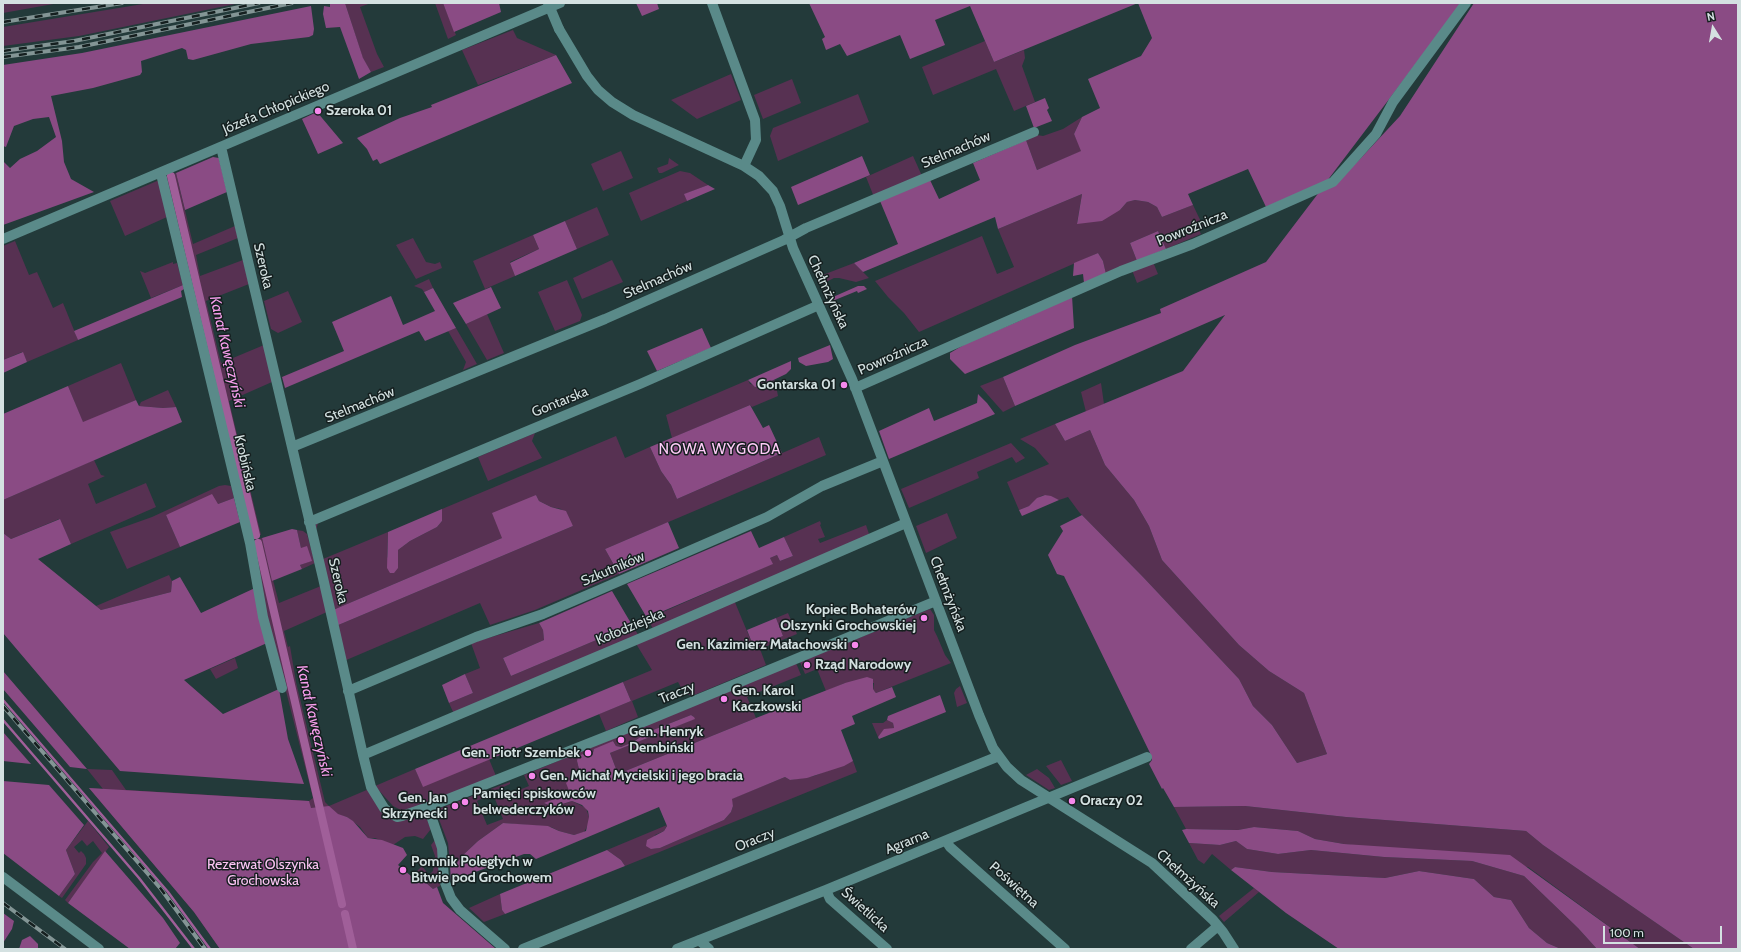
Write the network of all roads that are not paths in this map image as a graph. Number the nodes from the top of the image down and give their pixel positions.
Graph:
1 (548, 3) edge
2 (560, 3) edge
3 (712, 3) edge
4 (1466, 3) edge
5 (1034, 132) dead end
6 (221, 147) junction
7 (744, 166) junction
8 (160, 174) junction
9 (789, 238) junction
10 (3, 239) edge
11 (820, 305) junction
12 (855, 388) junction
13 (292, 448) junction
14 (883, 461) junction
15 (309, 522) junction
16 (906, 523) junction
17 (936, 601) junction
18 (282, 688) dead end
19 (348, 691) junction
20 (363, 755) junction
21 (999, 756) junction
22 (1147, 757) dead end
23 (1047, 797) junction
24 (428, 807) junction
25 (946, 841) junction
26 (3, 878) edge
27 (826, 890) junction
28 (1218, 926) junction
29 (699, 940) junction
30 (99, 949) edge
31 (505, 949) edge
32 (523, 949) edge
33 (677, 949) edge
34 (709, 949) edge
35 (888, 949) edge
36 (1065, 949) edge
37 (1191, 949) edge
38 (1234, 949) edge

1 - 7 street, Chełmżyńska, bridge
2 - 6 street, Józefa Chłopickiego
3 - 7 street
4 - 12 street, Powroźnicza
5 - 9 street, Stelmachów
6 - 8 street, Józefa Chłopickiego
6 - 13 street, Szeroka
7 - 9 street, Chełmżyńska
8 - 10 street, Józefa Chłopickiego
8 - 18 street, Krobińska
9 - 11 street, Chełmżyńska
9 - 13 street, Stelmachów
11 - 12 street, Chełmżyńska
11 - 15 street, Gontarska
12 - 14 street, Chełmżyńska
13 - 15 street, Szeroka
14 - 16 street, Chełmżyńska
14 - 19 street, Szkutników
15 - 19 street, Szeroka
16 - 17 street, Chełmżyńska
16 - 20 street, Kołodziejska
17 - 21 street, Chełmżyńska
17 - 24 street, Traczy
19 - 20 street, Szeroka
20 - 24 street, Szeroka
21 - 23 street, Chełmżyńska
21 - 32 street, Oraczy
22 - 23 street, Agrarna
23 - 25 street, Agrarna
23 - 28 street, Chełmżyńska
24 - 31 street
25 - 27 street, Agrarna
25 - 36 street, Poświętna
26 - 30 street
27 - 29 street, Agrarna
27 - 35 street, Świetlicka
28 - 37 street
28 - 38 street, Chełmżyńska
29 - 33 street, Agrarna
29 - 34 street

